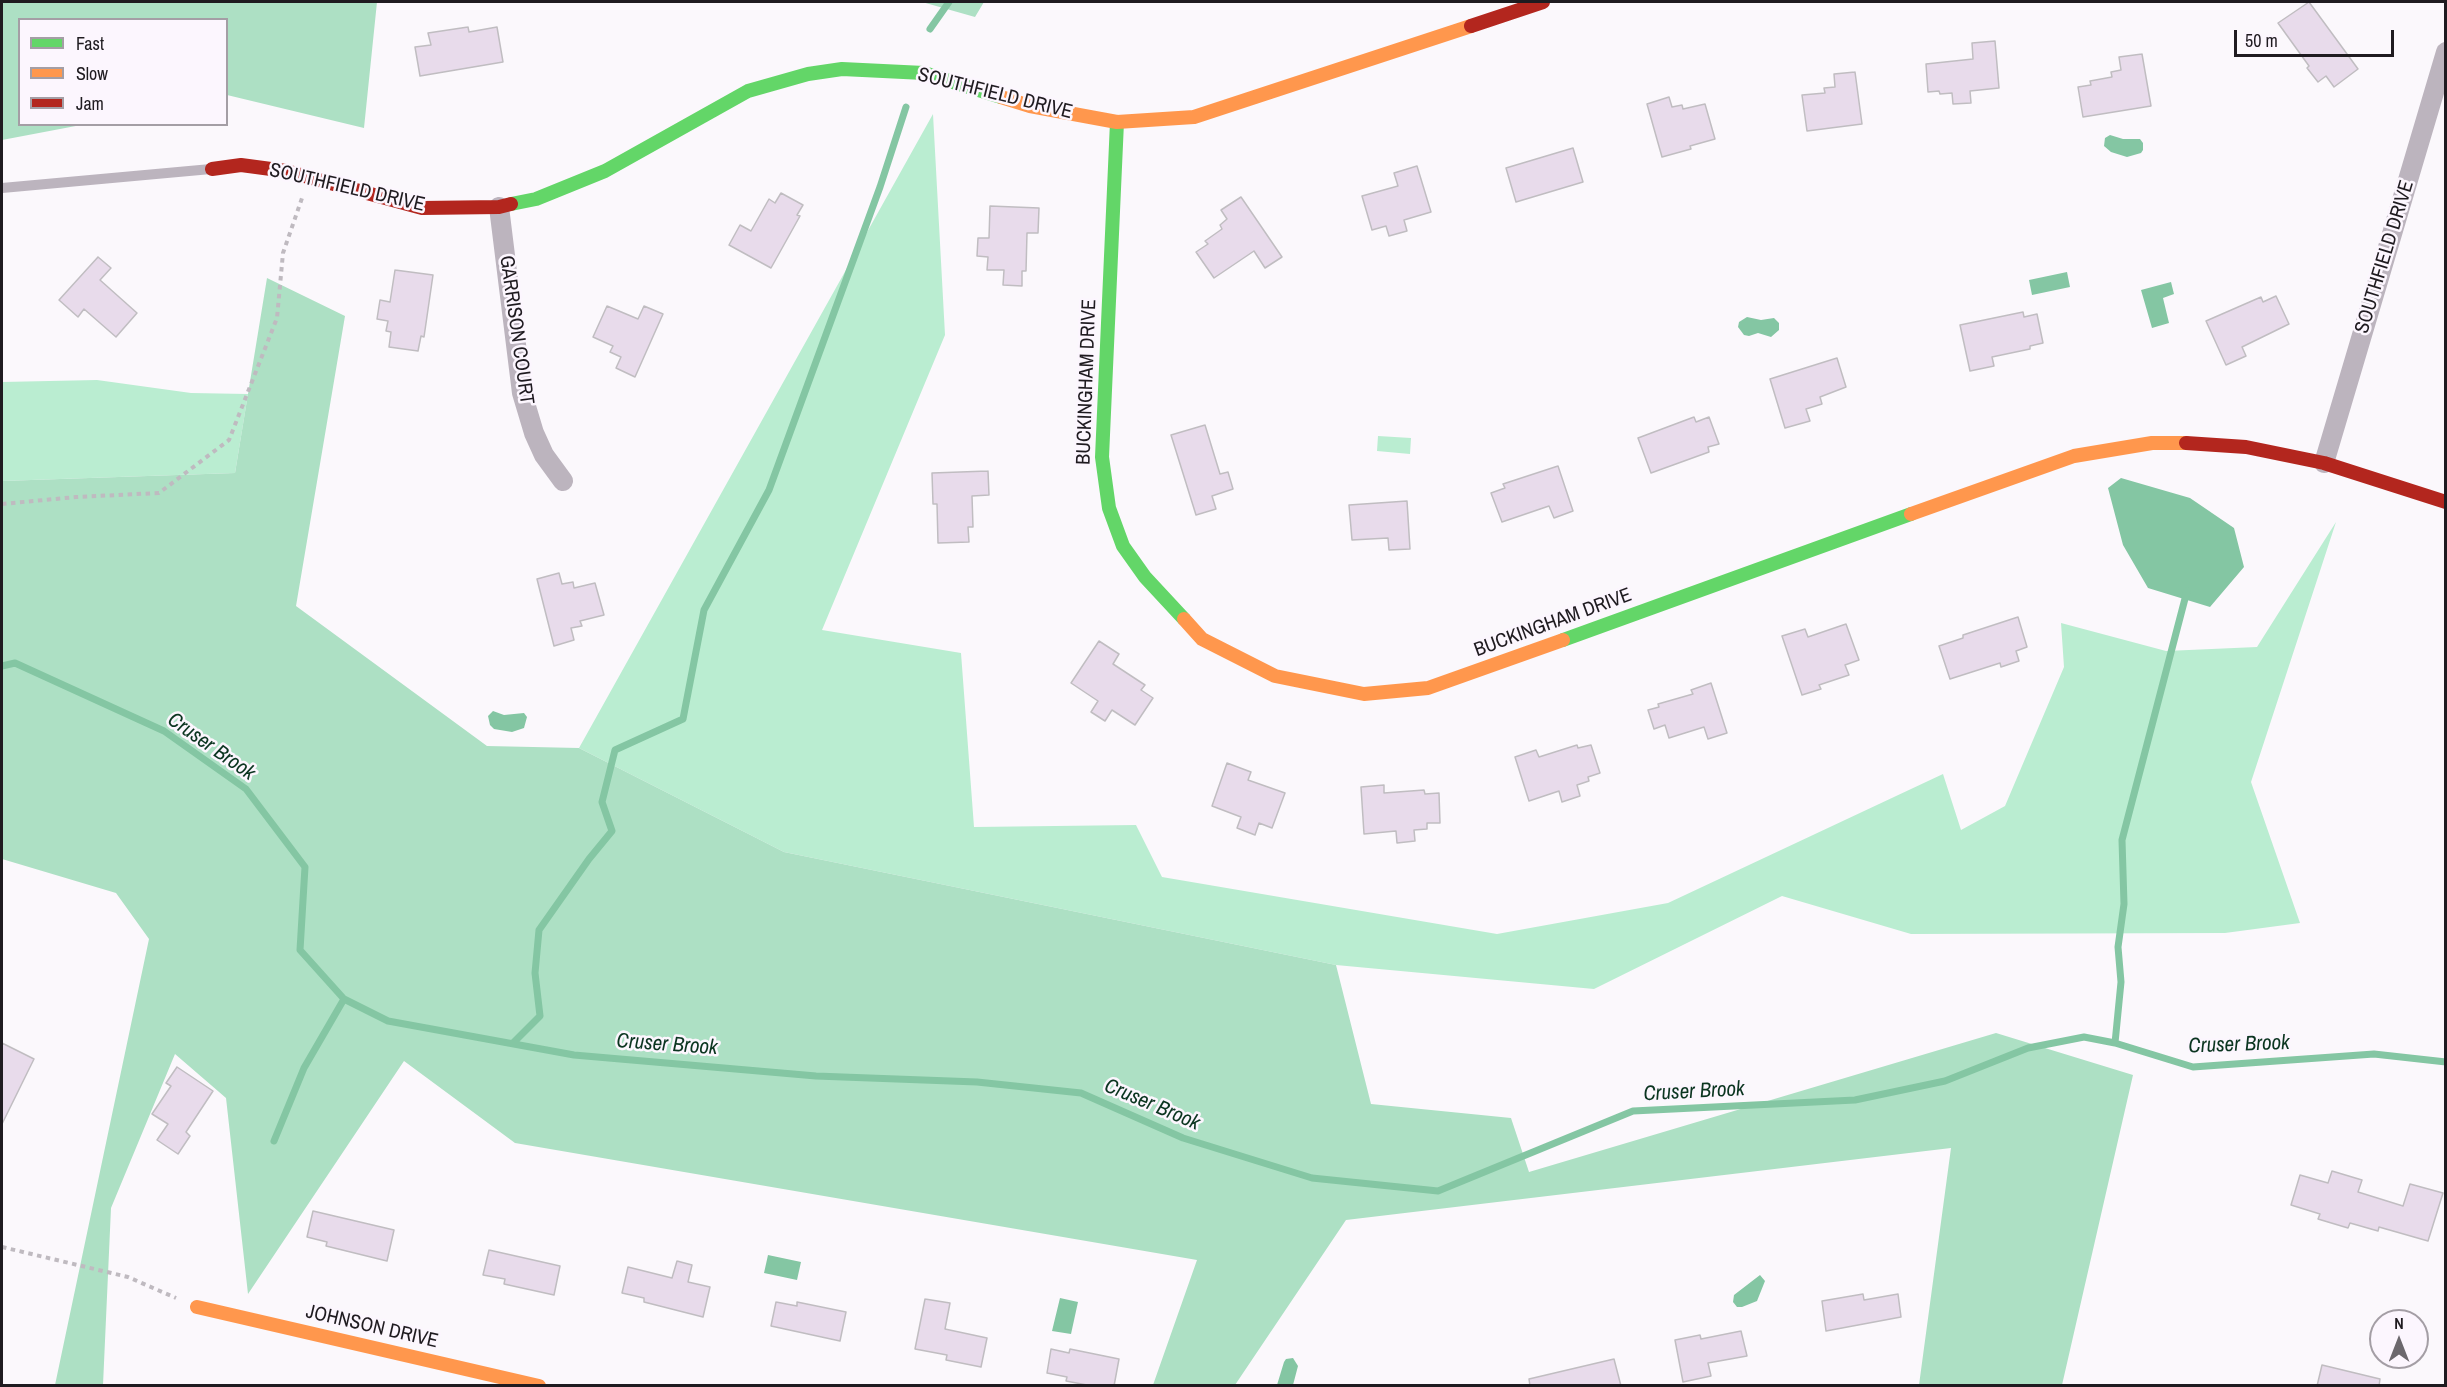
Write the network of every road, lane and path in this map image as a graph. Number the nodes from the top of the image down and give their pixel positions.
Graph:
1 (1543, 2) edge
2 (2445, 52) edge
3 (1117, 122) junction
4 (212, 168) joint
5 (2, 188) edge
6 (303, 195) dead end
7 (499, 207) junction
8 (2324, 463) junction
9 (563, 481) dead end
10 (2445, 502) edge
11 (2, 504) edge
12 (2, 1247) edge
13 (197, 1307) joint
14 (539, 1386) edge

1 - 3 street, SOUTHFIELD DRIVE
2 - 8 street, SOUTHFIELD DRIVE
3 - 7 street, SOUTHFIELD DRIVE
3 - 8 street, BUCKINGHAM DRIVE
4 - 5 lane
4 - 7 street, SOUTHFIELD DRIVE
6 - 11 path
7 - 9 street, GARRISON COURT
8 - 10 street, BUCKINGHAM DRIVE
12 - 13 path
13 - 14 street, JOHNSON DRIVE

